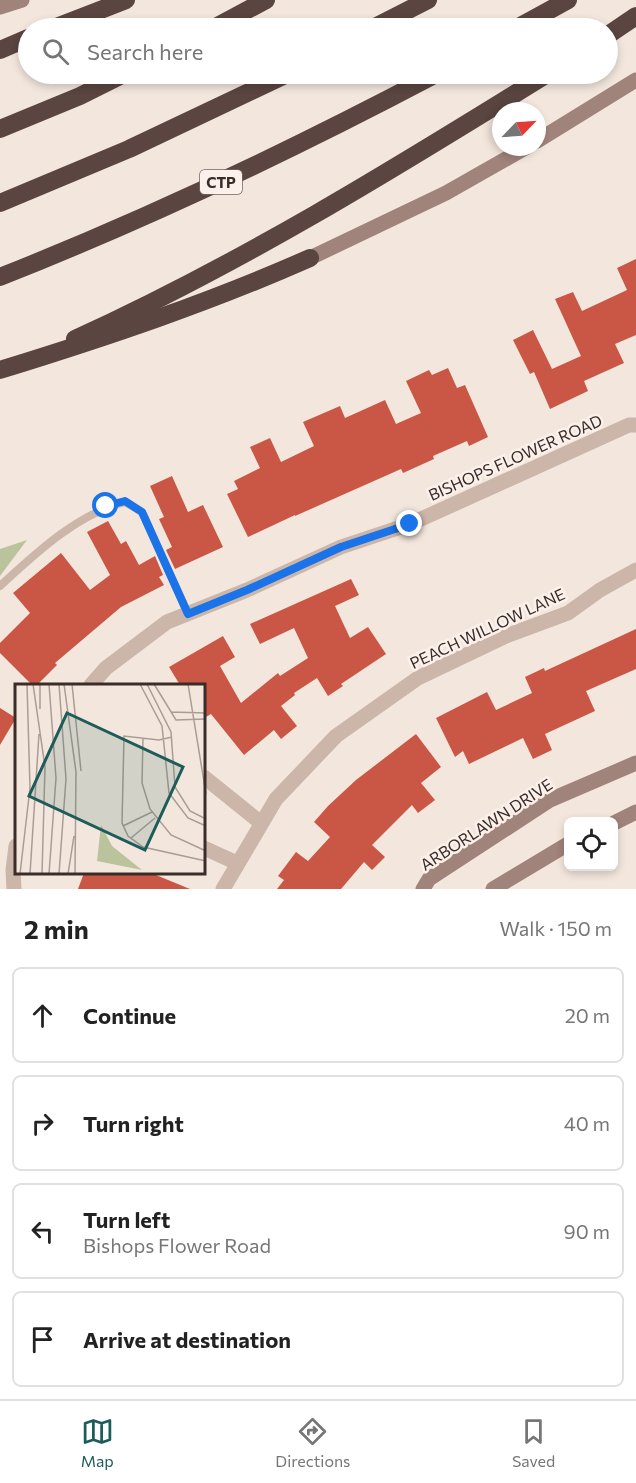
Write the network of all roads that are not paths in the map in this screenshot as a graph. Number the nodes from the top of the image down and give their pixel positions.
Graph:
1 (22, 0) edge
2 (126, 0) edge
3 (266, 0) edge
4 (428, 0) edge
5 (568, 0) edge
6 (0, 7) edge
7 (636, 16) edge
8 (80, 18) edge
9 (233, 18) edge
10 (393, 18) edge
11 (535, 18) edge
12 (618, 28) edge
13 (18, 42) edge
14 (0, 50) edge
15 (636, 80) edge
16 (104, 84) edge
17 (266, 84) edge
18 (417, 84) edge
19 (531, 84) edge
20 (0, 129) edge
21 (546, 135) edge
22 (511, 156) edge
23 (0, 203) edge
24 (310, 258) joint
25 (0, 277) edge
26 (0, 372) edge
27 (636, 425) edge
28 (636, 570) edge
29 (0, 586) edge
30 (188, 614) junction
31 (93, 684) edge
32 (636, 764) edge
33 (206, 779) edge
34 (636, 812) edge
35 (618, 821) edge
36 (261, 824) junction
37 (564, 845) edge
38 (206, 849) edge
39 (15, 854) edge
40 (237, 863) junction
41 (14, 889) edge
42 (223, 889) edge
43 (423, 889) edge
44 (493, 889) edge

1 - 6 main road
2 - 8 highway
3 - 9 highway
4 - 10 highway
5 - 11 highway
7 - 12 highway
13 - 14 highway
15 - 21 main road
16 - 20 highway
17 - 23 highway
18 - 25 highway, CTP
19 - 26 highway
22 - 24 main road
24 - 26 highway, bridge
27 - 30 street, BISHOPS FLOWER ROAD
28 - 36 street, PEACH WILLOW LANE
29 - 30 lane
30 - 31 street, BISHOPS FLOWER ROAD
32 - 43 main road, ARBORLAWN DRIVE
33 - 36 street
34 - 35 main road
36 - 40 street, PEACH WILLOW LANE
37 - 44 main road
38 - 40 street
39 - 41 street
40 - 42 street, PEACH WILLOW LANE

